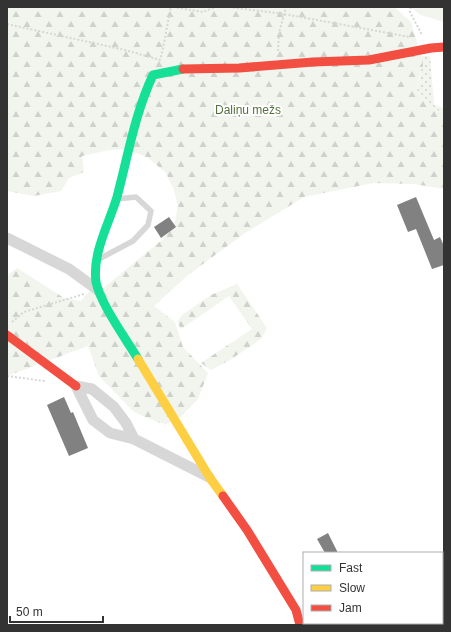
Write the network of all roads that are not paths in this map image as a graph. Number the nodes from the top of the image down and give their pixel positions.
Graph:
1 (444, 47) edge
2 (116, 199) junction
3 (7, 238) edge
4 (97, 260) junction
5 (98, 290) junction
6 (7, 335) edge
7 (76, 386) junction
8 (134, 439) junction
9 (210, 478) junction
10 (300, 625) edge

1 - 2 street
2 - 4 street
2 - 4 lane
3 - 5 street
4 - 5 street
5 - 9 street
6 - 7 street
7 - 8 street
7 - 8 street
8 - 9 street
9 - 10 street

